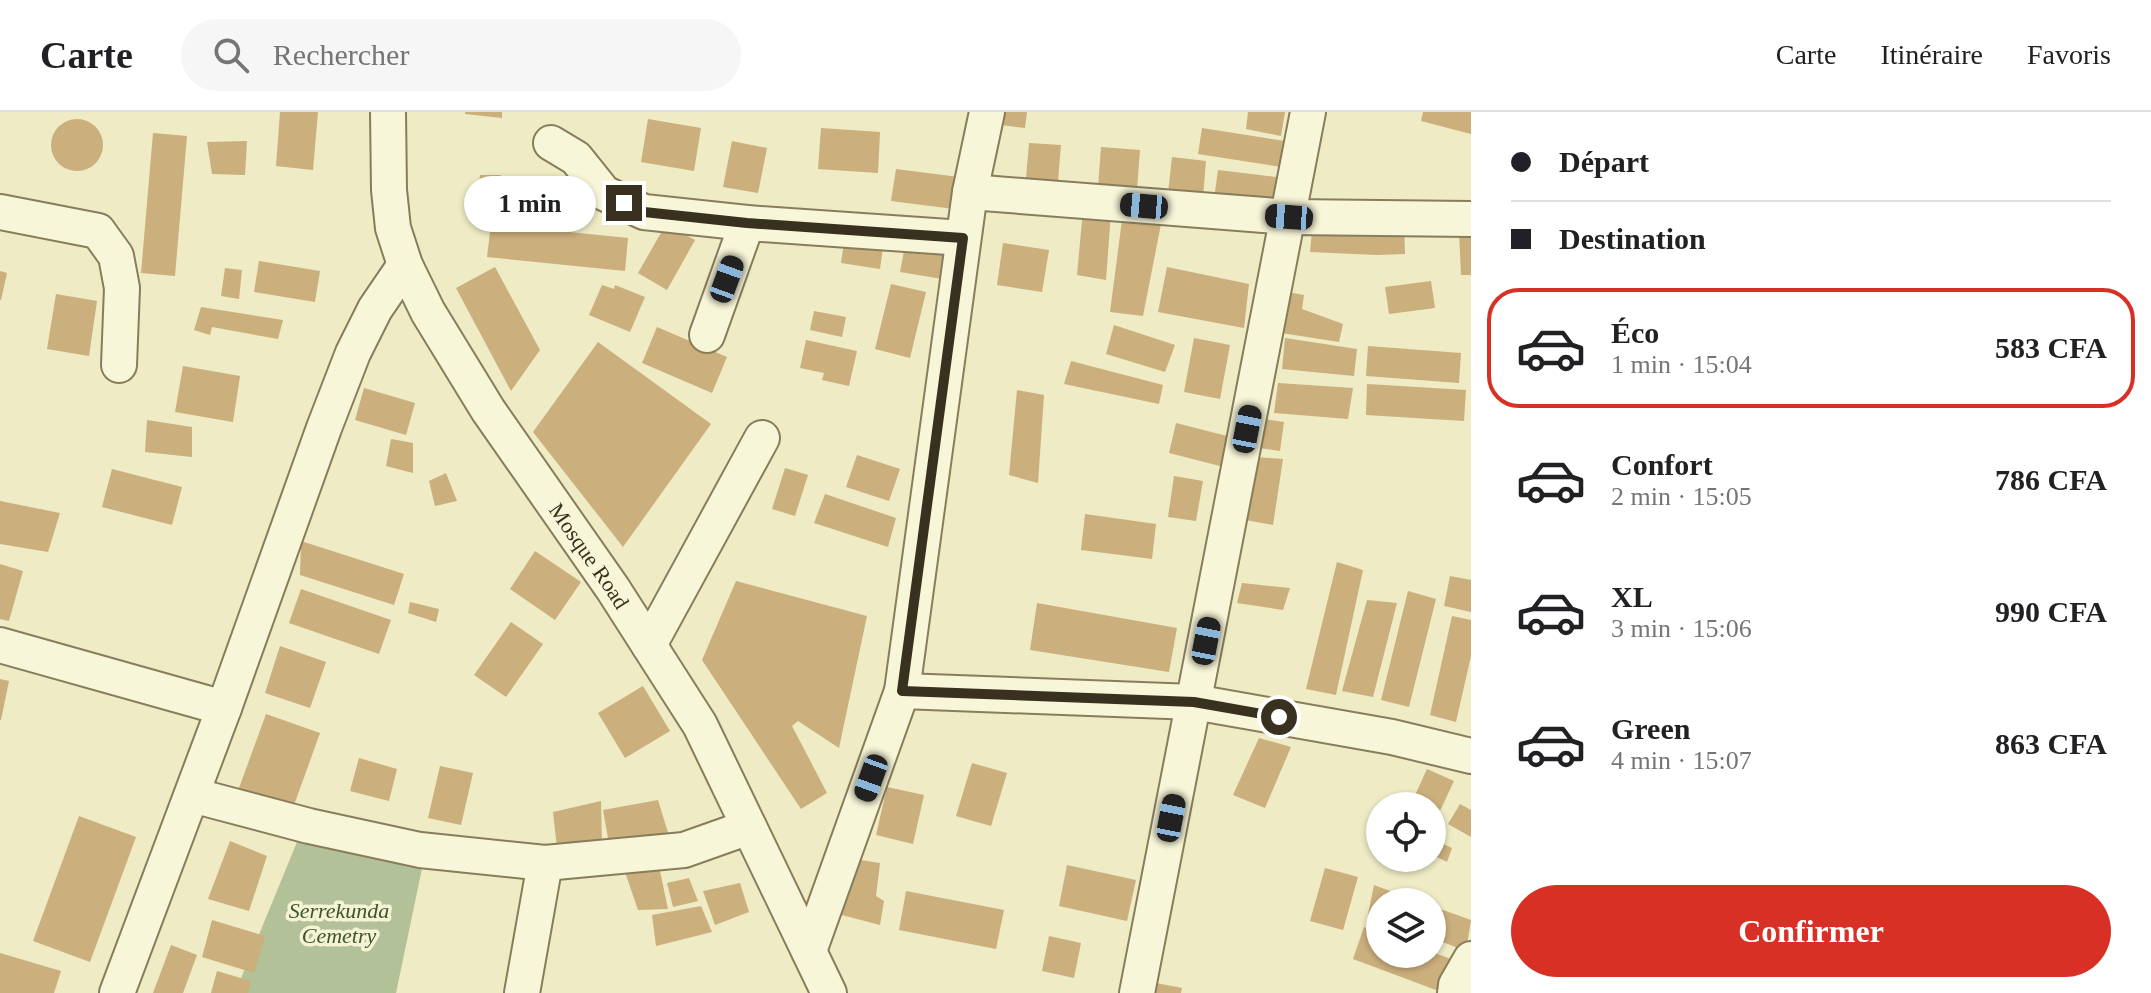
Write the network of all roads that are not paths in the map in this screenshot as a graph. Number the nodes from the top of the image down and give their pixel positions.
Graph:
1 (388, 112) edge
2 (987, 112) edge
3 (1308, 112) edge
4 (551, 143) dead end
5 (970, 192) junction
6 (0, 212) edge
7 (1289, 217) junction
8 (1471, 219) edge
9 (747, 223) junction
10 (963, 238) junction
11 (405, 265) junction
12 (707, 335) dead end
13 (119, 365) dead end
14 (762, 438) dead end
15 (0, 645) edge
16 (649, 645) junction
17 (902, 691) junction
18 (1194, 702) junction
19 (224, 708) junction
20 (1471, 756) edge
21 (192, 795) junction
22 (749, 827) junction
23 (545, 863) junction
24 (809, 951) junction
25 (1471, 959) edge
26 (117, 993) edge
27 (522, 993) edge
28 (829, 993) edge
29 (1137, 993) edge
30 (1455, 993) edge

1 - 11 street, Mosque Road
2 - 5 street
3 - 7 street
4 - 9 street
5 - 7 street
5 - 10 street
6 - 13 street
7 - 8 street
7 - 18 street
9 - 10 street
9 - 12 street
10 - 17 street
11 - 16 street, Mosque Road
11 - 19 street
14 - 16 street
15 - 19 street
16 - 22 street, Mosque Road
17 - 18 street
17 - 24 street
18 - 20 street
18 - 29 street
19 - 21 street
21 - 23 street
21 - 26 street
22 - 23 street
22 - 24 street, Mosque Road
23 - 27 street
24 - 28 street, Mosque Road
25 - 30 street

